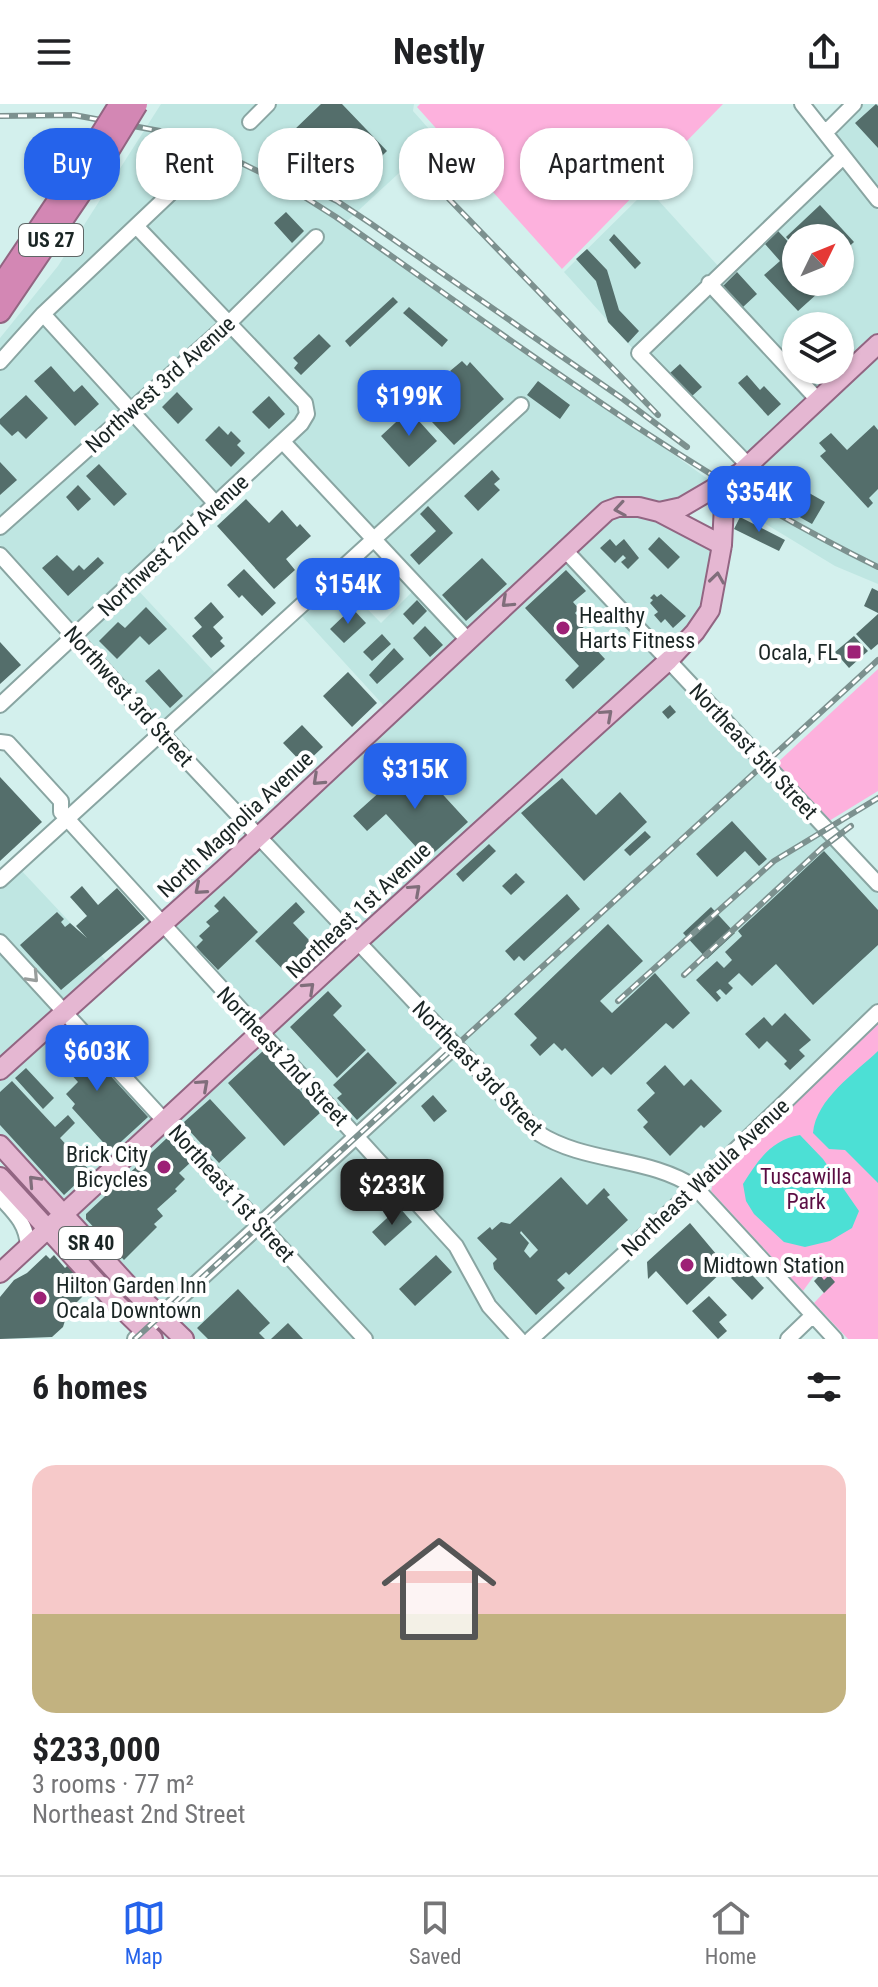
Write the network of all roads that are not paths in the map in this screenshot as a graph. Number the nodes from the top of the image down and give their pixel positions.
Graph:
1 (120, 104) edge
2 (137, 104) edge
3 (268, 104) edge
4 (802, 104) edge
5 (854, 104) edge
6 (250, 122) dead end
7 (109, 128) edge
8 (119, 128) edge
9 (825, 133) junction
10 (842, 158) junction
11 (65, 200) edge
12 (70, 200) edge
13 (164, 200) edge
14 (878, 200) edge
15 (137, 227) junction
16 (316, 237) dead end
17 (709, 283) junction
18 (0, 287) edge
19 (0, 312) edge
20 (43, 314) junction
21 (229, 323) junction
22 (878, 344) edge
23 (0, 362) edge
24 (818, 400) junction
25 (521, 405) dead end
26 (131, 413) junction
27 (283, 442) junction
28 (745, 470) junction
29 (217, 505) junction
30 (659, 512) junction
31 (0, 527) edge
32 (373, 540) junction
33 (722, 545) junction
34 (564, 549) junction
35 (0, 555) edge
36 (75, 636) junction
37 (467, 639) junction
38 (669, 660) junction
39 (0, 705) edge
40 (161, 733) junction
41 (0, 742) edge
42 (67, 819) junction
43 (258, 837) junction
44 (0, 880) edge
45 (878, 884) edge
46 (162, 924) junction
47 (0, 942) edge
48 (357, 942) junction
49 (66, 1012) junction
50 (878, 1012) edge
51 (260, 1033) junction
52 (455, 1046) junction
53 (0, 1070) edge
54 (165, 1119) junction
55 (357, 1136) junction
56 (0, 1145) edge
57 (0, 1177) edge
58 (696, 1188) junction
59 (0, 1197) edge
60 (64, 1214) junction
61 (261, 1224) junction
62 (48, 1229) junction
63 (28, 1247) junction
64 (0, 1273) edge
65 (813, 1315) junction
66 (160, 1316) junction
67 (144, 1336) edge
68 (184, 1339) edge
69 (365, 1339) edge
70 (519, 1339) edge
71 (531, 1339) edge
72 (788, 1339) edge
73 (835, 1339) edge

1 - 7 highway, US 27, bridge
2 - 8 highway, US 27, bridge
3 - 6 street
4 - 9 street
5 - 9 street
9 - 10 street
10 - 14 street
10 - 17 street
11 - 18 highway, US 27
12 - 19 highway, US 27
13 - 15 street
15 - 20 street
15 - 21 street
16 - 21 street, Northwest 3rd Avenue
17 - 24 street
17 - 28 street
20 - 23 street
20 - 26 street
21 - 26 street, Northwest 3rd Avenue
21 - 27 street, Northwest 2nd Avenue
22 - 24 main road, North Magnolia Avenue
24 - 28 main road, North Magnolia Avenue
25 - 32 street
26 - 29 street
26 - 31 street, Northwest 3rd Avenue
27 - 29 street, Northwest 2nd Avenue
27 - 32 street
28 - 30 main road, North Magnolia Avenue
28 - 33 main road, Northeast 1st Avenue
29 - 36 street, Northwest 2nd Avenue
30 - 33 main road
30 -> 34 main road, North Magnolia Avenue
32 - 37 street
32 - 40 street
38 -> 33 main road, Northeast 1st Avenue
34 -> 37 main road, North Magnolia Avenue
34 - 38 street, Northeast 5th Street
35 - 36 street, Northwest 3rd Street
36 - 39 street, Northwest 2nd Avenue
36 - 40 street, Northwest 3rd Street
37 -> 43 main road, North Magnolia Avenue
38 - 45 street, Northeast 5th Street
48 -> 38 main road, Northeast 1st Avenue
40 - 42 street
40 - 43 street, Northwest 3rd Street
41 - 42 street, Northeast 2nd Street
42 - 44 street
42 - 46 street, Northeast 2nd Street
43 -> 46 main road, North Magnolia Avenue
43 - 48 street, Northeast 3rd Street
46 - 49 main road, North Magnolia Avenue
46 - 51 street, Northeast 2nd Street
47 -> 49 street, Northeast 1st Street
51 -> 48 main road, Northeast 1st Avenue
48 - 52 street, Northeast 3rd Street
49 - 53 main road, North Magnolia Avenue
49 - 54 street, Northeast 1st Street
50 - 58 street, Northeast Watula Avenue
54 -> 51 main road, Northeast 1st Avenue
51 - 55 street, Northeast 2nd Street
52 - 55 street
52 - 58 street, Northeast 3rd Street
54 - 60 main road, Northeast 1st Avenue
54 - 61 street, Northeast 1st Street
55 - 61 street
55 - 70 street, Northeast 2nd Street
60 -> 56 main road, SR 40
57 - 62 main road, SR 40
58 - 65 street, Northeast 3rd Street
58 - 71 street, Northeast Watula Avenue
59 - 63 street
60 - 62 main road, Northeast 1st Avenue
60 - 66 main road, SR 40
61 - 66 street
61 - 69 street, Northeast 1st Street
62 - 63 main road, Northeast 1st Avenue
62 - 67 main road, SR 40
63 - 64 main road, Northeast 1st Avenue
65 - 72 street
65 - 73 street, Northeast 3rd Street
66 - 67 street
66 - 68 main road, SR 40

